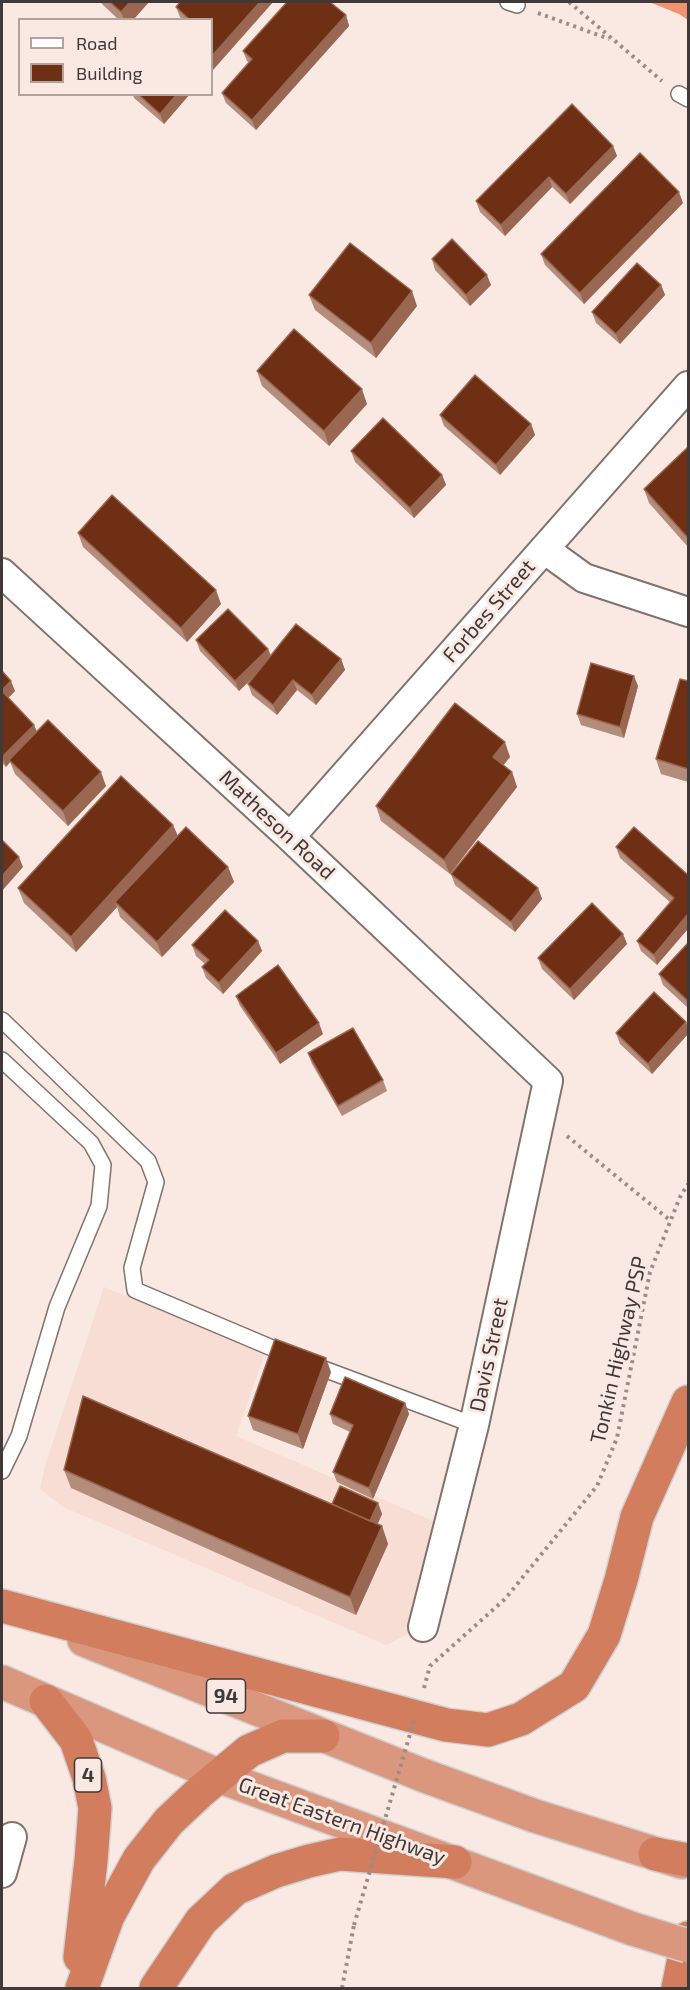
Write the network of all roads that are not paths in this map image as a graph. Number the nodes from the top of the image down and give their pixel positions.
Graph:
1 (688, 386) edge
2 (544, 549) junction
3 (2, 573) edge
4 (688, 612) edge
5 (290, 837) junction
6 (2, 1020) edge
7 (2, 1060) edge
8 (548, 1081) joint
9 (688, 1402) edge
10 (474, 1425) junction
11 (2, 1471) edge
12 (2, 1607) edge
13 (423, 1627) dead end
14 (2, 1682) edge
15 (46, 1701) junction
16 (323, 1736) junction
17 (219, 1776) junction
18 (12, 1837) dead end
19 (455, 1862) junction
20 (688, 1862) edge
21 (2, 1873) edge
22 (682, 1964) edge
23 (76, 1989) edge
24 (82, 1989) edge
25 (156, 1989) edge

1 - 2 street, Forbes Street
2 - 4 street
2 - 5 street, Forbes Street
3 - 5 street, Matheson Road
5 - 8 street, Matheson Road
6 - 10 lane
7 - 11 lane
8 - 10 street, Davis Street
9 - 12 highway
10 - 13 street, Davis Street
12 - 16 highway, 94
14 - 15 highway, Great Eastern Highway
15 - 17 highway, Great Eastern Highway
15 - 23 highway, 4
16 - 17 highway
16 - 20 highway, 94
17 - 19 highway, Great Eastern Highway
17 - 24 highway
18 - 21 street
19 - 22 highway, Great Eastern Highway, bridge
19 - 25 highway

